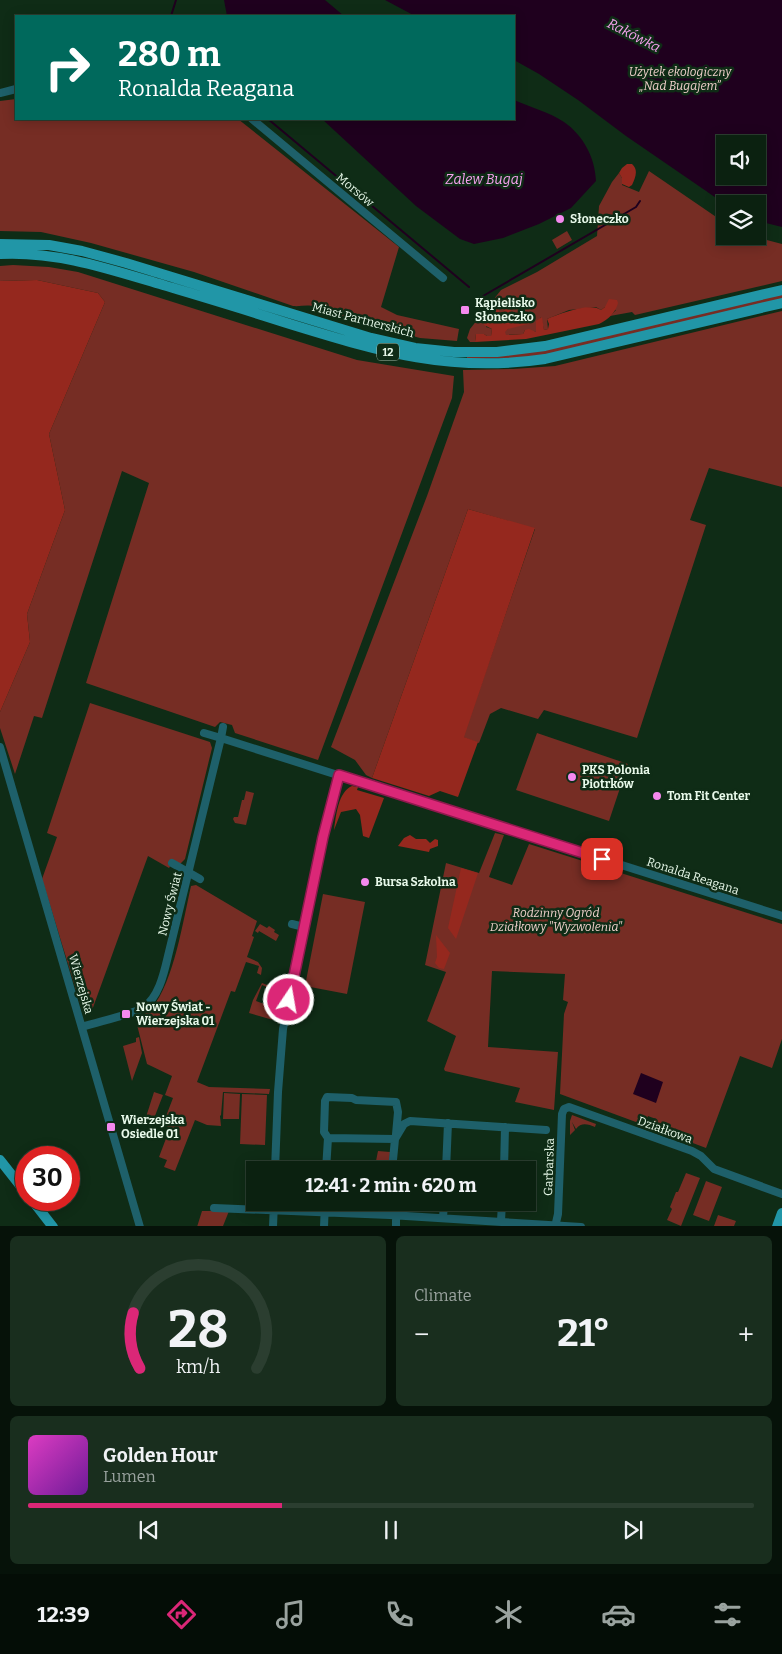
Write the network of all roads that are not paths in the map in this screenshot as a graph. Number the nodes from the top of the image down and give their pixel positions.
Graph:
1 (15, 89) edge
2 (0, 93) edge
3 (253, 120) edge
4 (0, 244) edge
5 (0, 254) edge
6 (444, 278) dead end
7 (782, 290) edge
8 (782, 303) edge
9 (223, 727) dead end
10 (204, 733) dead end
11 (221, 738) junction
12 (0, 747) edge
13 (339, 775) junction
14 (172, 863) dead end
15 (189, 872) junction
16 (200, 879) dead end
17 (782, 916) edge
18 (292, 924) dead end
19 (304, 927) junction
20 (82, 1027) junction
21 (564, 1109) joint
22 (398, 1119) junction
23 (408, 1121) junction
24 (448, 1123) junction
25 (505, 1127) junction
26 (546, 1130) dead end
27 (395, 1137) junction
28 (328, 1138) junction
29 (0, 1160) edge
30 (275, 1161) edge
31 (327, 1161) edge
32 (393, 1161) edge
33 (446, 1161) edge
34 (504, 1161) edge
35 (15, 1179) edge
36 (782, 1194) edge
37 (246, 1207) edge
38 (214, 1208) dead end
39 (41, 1211) edge
40 (274, 1211) edge
41 (316, 1211) edge
42 (392, 1211) edge
43 (443, 1211) edge
44 (502, 1211) edge
45 (324, 1212) junction
46 (782, 1213) edge
47 (393, 1215) junction
48 (443, 1218) junction
49 (501, 1221) junction
50 (556, 1225) edge
51 (53, 1226) edge
52 (140, 1226) edge
53 (273, 1226) edge
54 (324, 1226) edge
55 (396, 1226) edge
56 (581, 1226) edge
57 (777, 1226) edge

1 - 2 street
3 - 6 street, Morsów
4 - 7 main road, Miast Partnerskich / 12
5 - 8 main road, Miast Partnerskich / 12
9 - 11 street, Nowy Świat
10 - 11 street
11 - 13 street
11 - 15 street, Nowy Świat
12 - 20 street, Wierzejska
13 - 17 street, Ronalda Reagana
13 - 19 street
14 - 15 street
15 - 16 street
15 - 20 street, Nowy Świat
18 - 19 street
19 - 30 street
20 - 52 street, Wierzejska
21 - 36 street, Działkowa
21 - 50 street, Garbarska
22 - 23 street
22 - 27 street
22 - 28 street
23 - 24 street
23 - 27 street
24 - 25 street
24 - 33 street
25 - 26 street
25 - 34 street
27 - 28 street
27 - 32 street
28 - 31 street
29 - 35 main road
37 - 38 street
39 - 51 main road
40 - 53 street
41 - 45 street
42 - 47 street
43 - 48 street
44 - 49 street
45 - 47 street
45 - 54 street
46 - 57 main road
47 - 48 street
47 - 55 street
48 - 49 street
49 - 50 street
50 - 56 street

